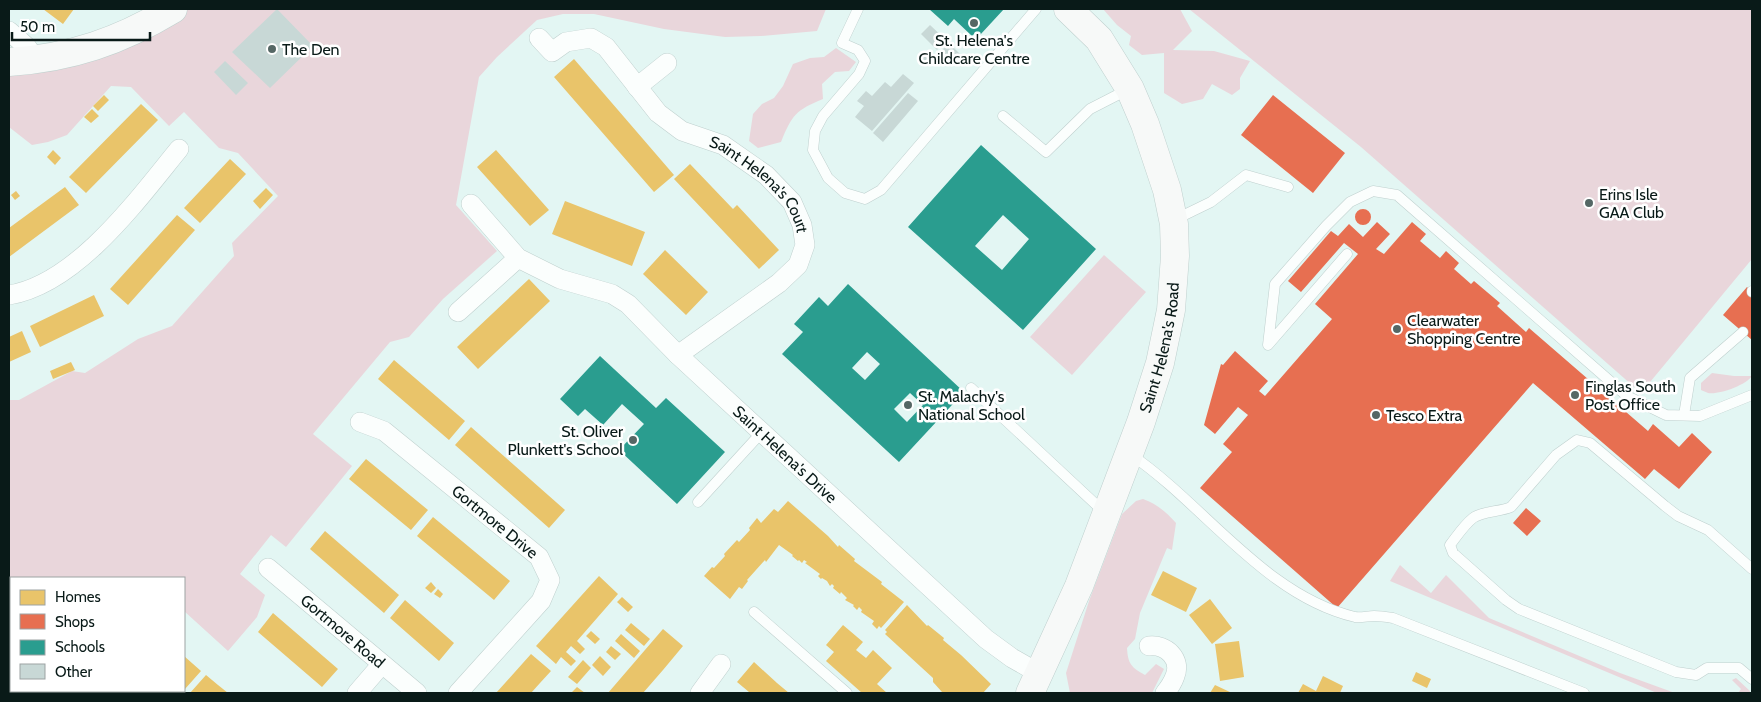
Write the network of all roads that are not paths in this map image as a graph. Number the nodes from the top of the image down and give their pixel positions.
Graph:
1 (858, 9) edge
2 (1036, 9) edge
3 (1068, 9) edge
4 (157, 15) edge
5 (9, 31) edge
6 (539, 38) dead end
7 (35, 60) junction
8 (9, 62) edge
9 (667, 62) dead end
10 (638, 87) junction
11 (1130, 89) junction
12 (1003, 116) dead end
13 (179, 148) dead end
14 (1288, 187) dead end
15 (471, 204) dead end
16 (1173, 221) junction
17 (1347, 254) dead end
18 (518, 258) junction
19 (9, 295) edge
20 (458, 312) dead end
21 (1743, 332) dead end
22 (678, 355) junction
23 (971, 388) dead end
24 (1752, 395) edge
25 (1684, 416) junction
26 (360, 422) dead end
27 (762, 432) junction
28 (1129, 454) junction
29 (698, 502) dead end
30 (1106, 515) junction
31 (268, 568) dead end
32 (1752, 569) edge
33 (754, 612) dead end
34 (1150, 646) dead end
35 (382, 664) junction
36 (721, 664) dead end
37 (1752, 679) edge
38 (1035, 684) edge
39 (357, 693) edge
40 (417, 693) edge
41 (458, 693) edge
42 (700, 693) edge
43 (847, 693) edge
44 (1166, 693) edge
45 (1584, 693) edge

1 - 2 lane
3 - 11 street, Saint Helena's Road
4 - 7 street
5 - 7 street
6 - 10 street, Saint Helena's Court
7 - 8 street
9 - 10 street
10 - 22 street, Saint Helena's Court
11 - 12 lane
11 - 16 street, Saint Helena's Road
13 - 19 street
14 - 16 lane
15 - 18 street, Saint Helena's Drive
16 - 28 street, Saint Helena's Road
17 - 25 lane
18 - 20 street
18 - 22 street, Saint Helena's Drive
21 - 25 lane
22 - 27 street, Saint Helena's Drive
23 - 30 lane
24 - 25 lane
26 - 41 street, Gortmore Drive
27 - 29 lane
27 - 38 street, Saint Helena's Drive
28 - 30 street, Saint Helena's Road
28 - 45 lane
30 - 38 street, Saint Helena's Road
31 - 35 street, Gortmore Road
32 - 37 lane
33 - 43 lane
34 - 44 street
35 - 39 street
35 - 40 street, Gortmore Road
36 - 42 street

